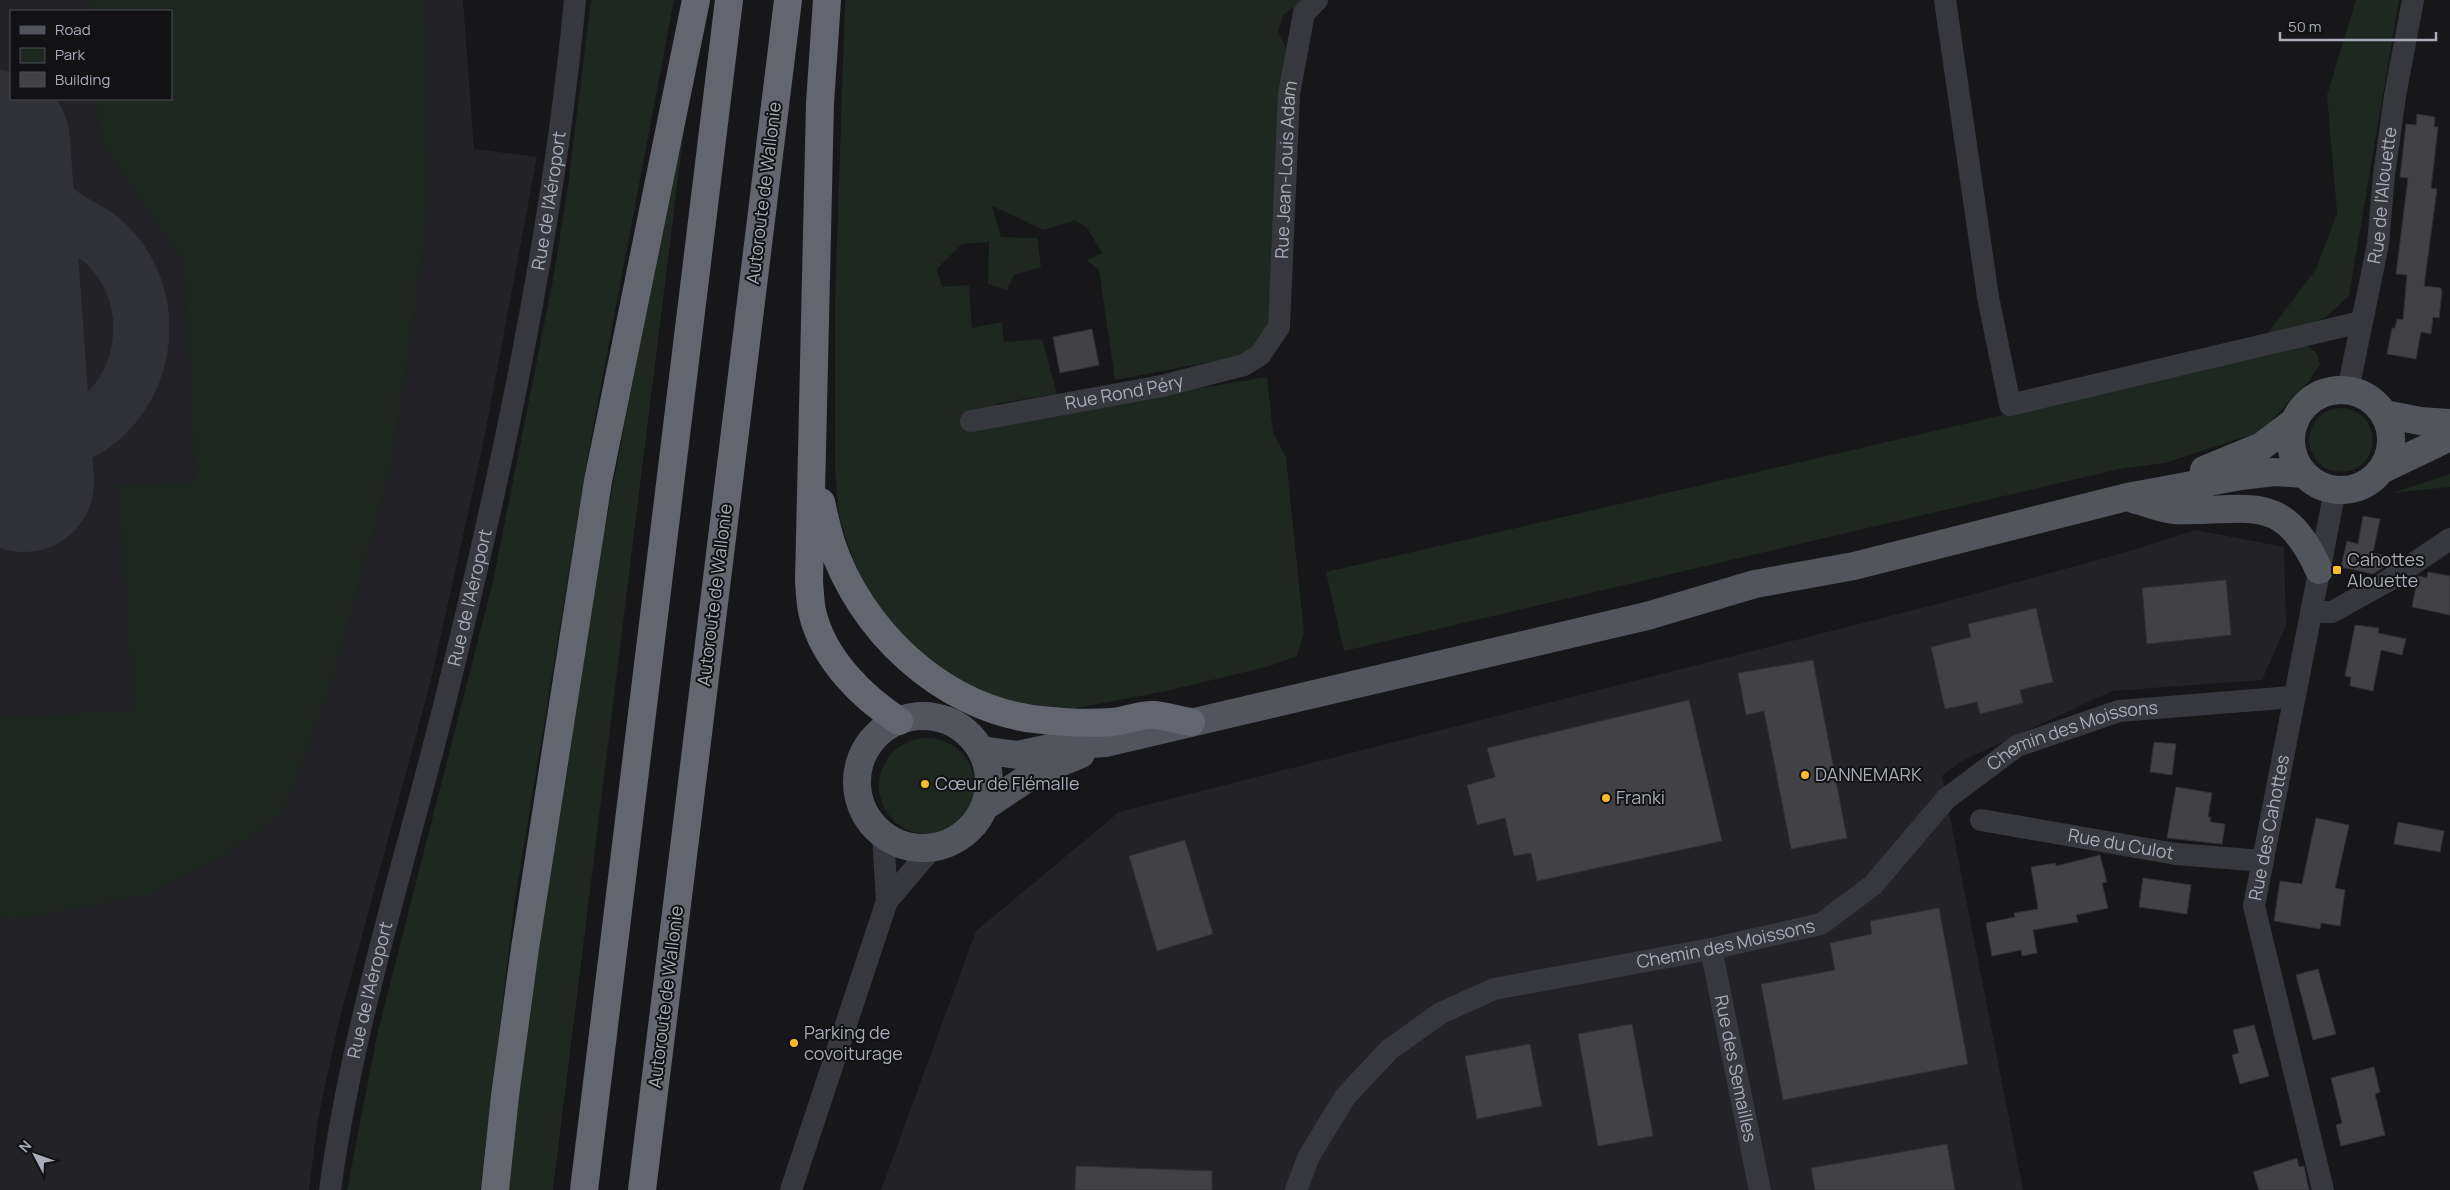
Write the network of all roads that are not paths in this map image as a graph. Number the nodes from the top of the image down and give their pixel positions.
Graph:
1 (575, 0) edge
2 (696, 0) edge
3 (729, 0) edge
4 (788, 0) edge
5 (827, 0) edge
6 (1318, 0) edge
7 (1946, 0) edge
8 (2414, 0) edge
9 (2361, 322) junction
10 (1269, 344) joint
11 (2348, 390) junction
12 (2385, 414) junction
13 (2295, 420) junction
14 (971, 421) dead end
15 (2450, 422) edge
16 (2450, 437) edge
17 (813, 442) junction
18 (2383, 469) junction
19 (2304, 474) junction
20 (2335, 490) junction
21 (2127, 497) junction
22 (2450, 540) edge
23 (2319, 570) junction
24 (2311, 612) junction
25 (2293, 697) junction
26 (899, 720) junction
27 (1191, 722) junction
28 (1105, 743) junction
29 (981, 750) junction
30 (984, 807) junction
31 (1981, 820) dead end
32 (883, 835) junction
33 (933, 847) junction
34 (2262, 861) junction
35 (887, 901) junction
36 (1711, 949) junction
37 (330, 1190) edge
38 (496, 1190) edge
39 (584, 1190) edge
40 (642, 1190) edge
41 (791, 1190) edge
42 (1296, 1190) edge
43 (1760, 1190) edge
44 (2323, 1190) edge

1 - 37 street, Rue de l'Aéroport
2 - 38 highway
3 - 39 highway
4 - 40 highway, Autoroute de Wallonie
5 - 17 highway
6 - 10 street, Rue Jean-Louis Adam
7 - 9 street
8 - 9 street, Rue de l'Alouette
9 - 11 street, Rue de l'Alouette
10 - 14 street, Rue Rond Péry
11 - 12 main road
11 - 13 main road
12 - 15 main road
12 - 18 main road
13 - 19 main road
13 - 21 main road
16 - 18 main road
17 - 26 highway
17 - 27 highway
18 - 20 main road
19 - 20 main road
19 - 21 main road
20 - 23 street, Rue des Cahottes
21 - 23 main road
21 - 27 main road
22 - 24 street
23 - 24 street, Rue des Cahottes
24 - 25 street, Rue des Cahottes
25 - 34 street, Rue des Cahottes
25 - 36 street, Chemin des Moissons
26 - 29 main road
26 - 32 main road
27 - 28 main road
28 - 29 main road
28 - 30 main road
29 - 30 main road
30 - 33 main road
31 - 34 street, Rue du Culot
32 - 33 main road
32 - 35 street
33 - 35 street
34 - 44 street, Rue des Cahottes
35 - 41 street
36 - 42 street, Chemin des Moissons
36 - 43 street, Rue des Semailles

